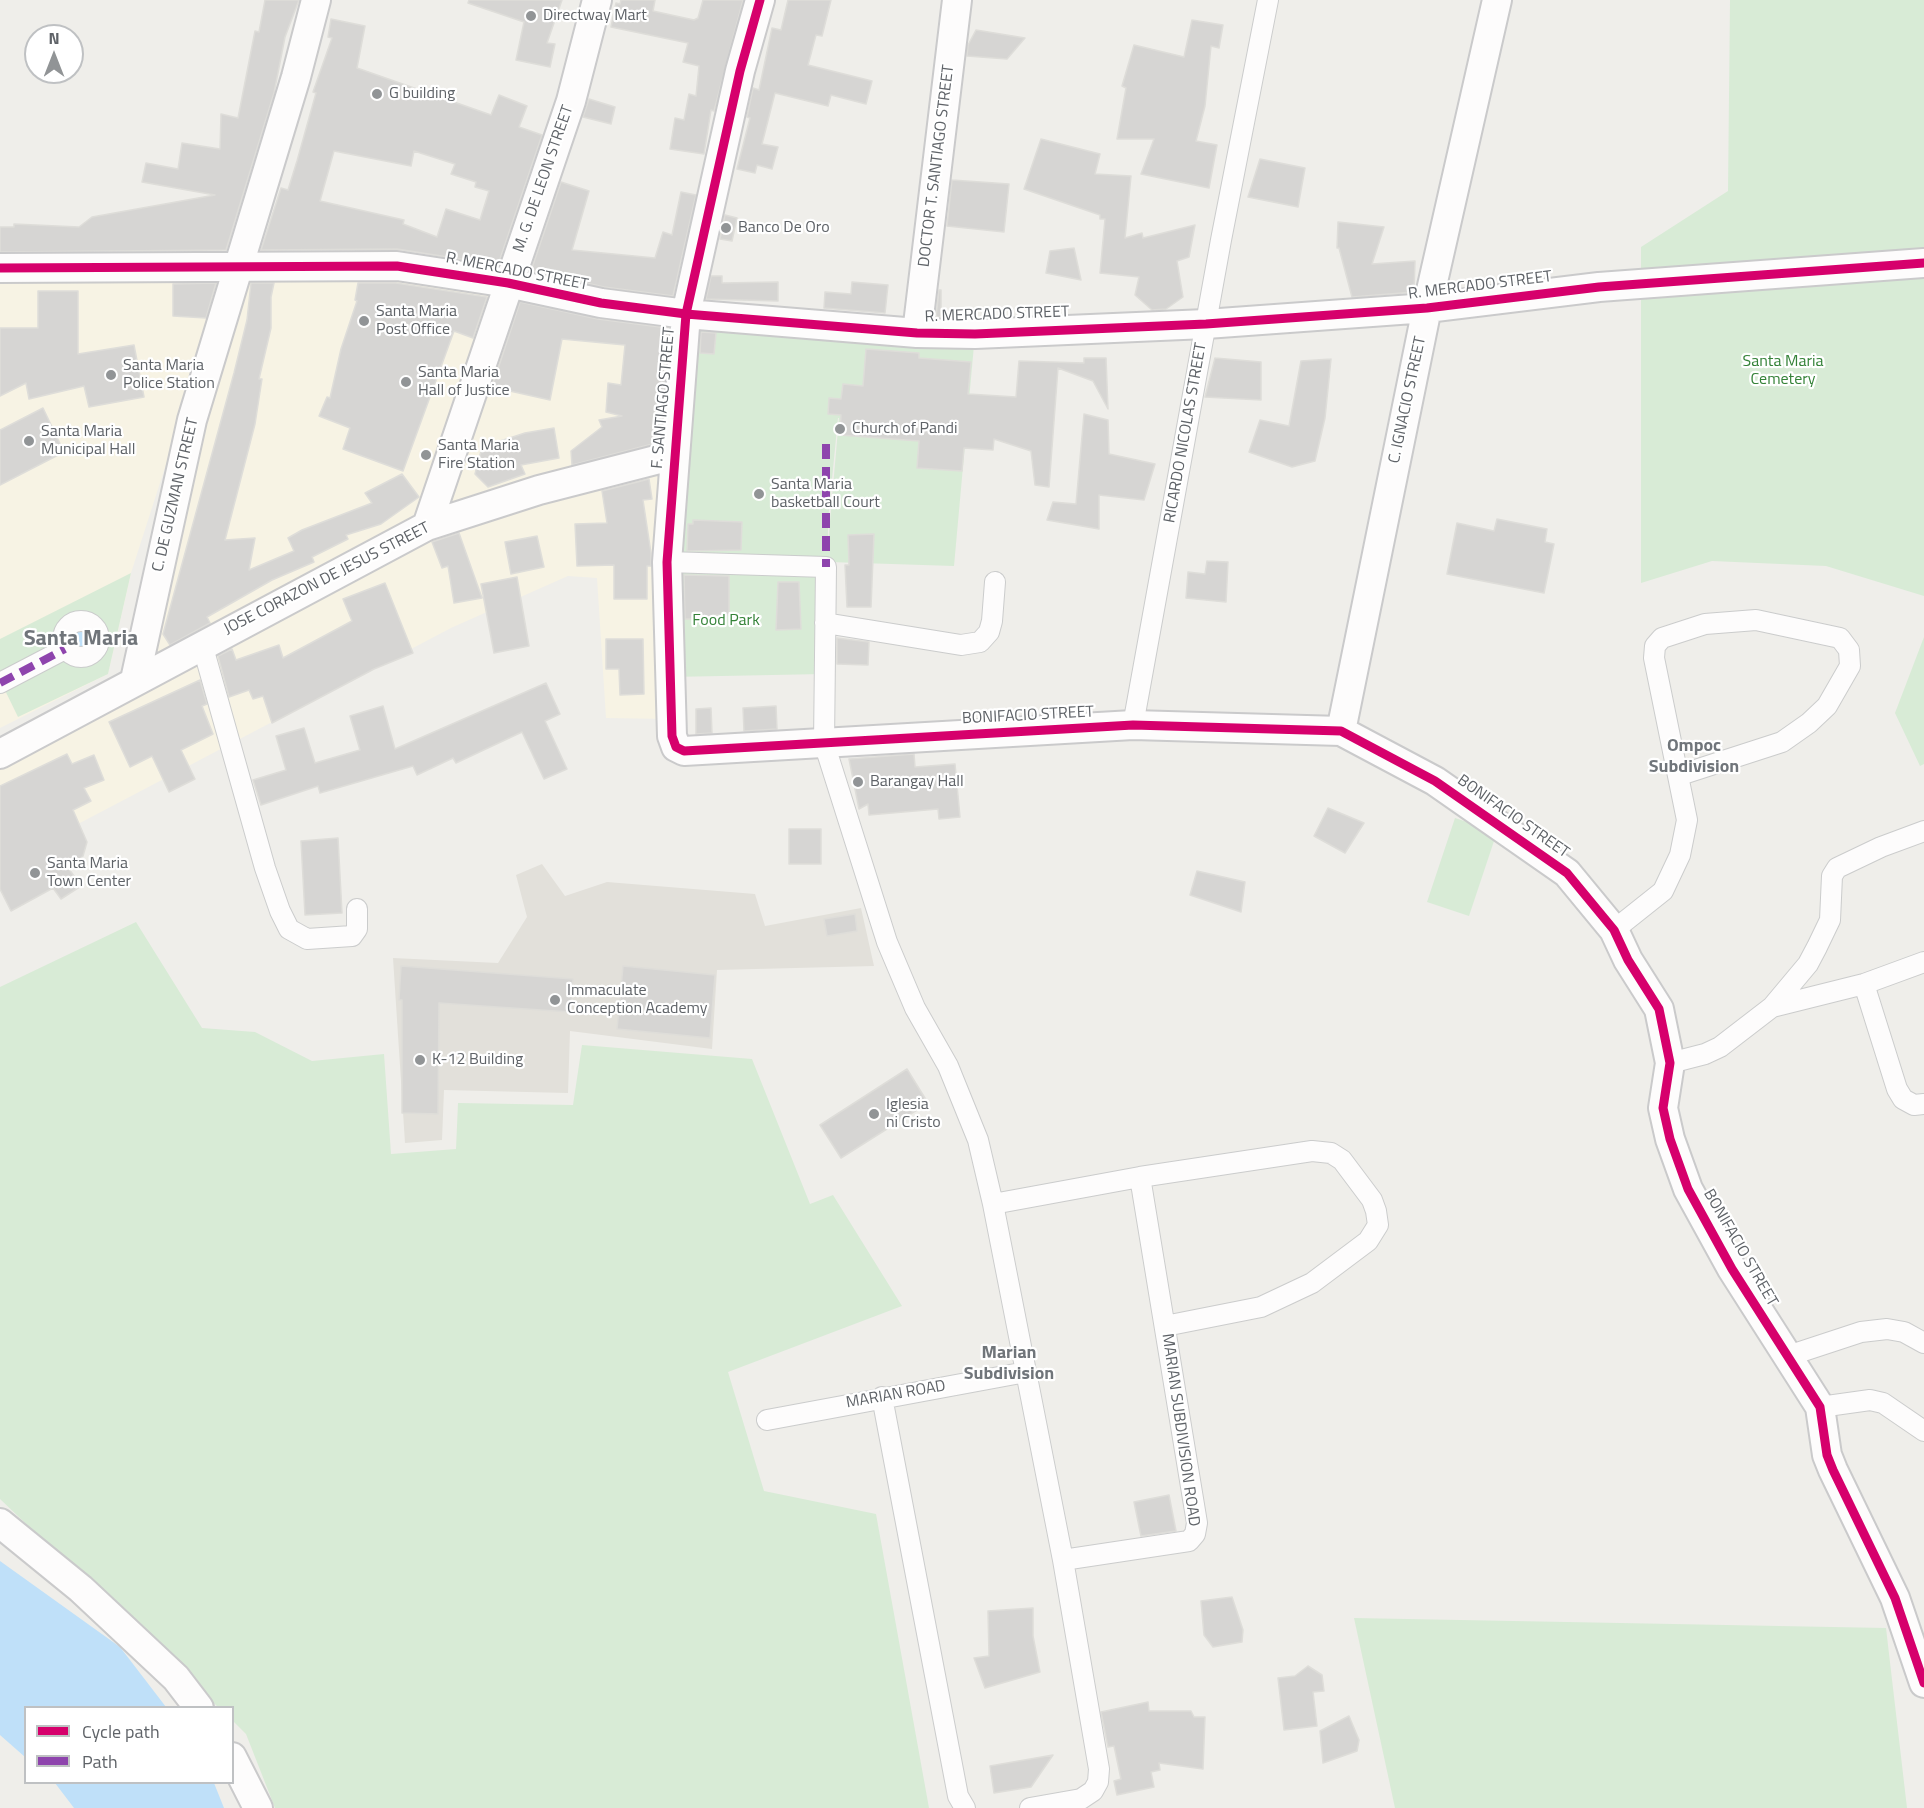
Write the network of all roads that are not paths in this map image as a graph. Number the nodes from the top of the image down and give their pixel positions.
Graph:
1 (316, 0) edge
2 (597, 0) edge
3 (760, 0) edge
4 (957, 0) edge
5 (1268, 0) edge
6 (1497, 0) edge
7 (1924, 262) edge
8 (238, 267) junction
9 (0, 268) edge
10 (508, 283) junction
11 (1427, 308) junction
12 (686, 314) junction
13 (1206, 324) junction
14 (917, 333) junction
15 (675, 454) junction
16 (427, 526) junction
17 (667, 562) junction
18 (995, 582) dead end
19 (825, 623) junction
20 (202, 644) junction
21 (65, 649) dead end
22 (135, 680) junction
23 (0, 683) edge
24 (1133, 725) junction
25 (1341, 731) junction
26 (672, 736) joint
27 (824, 743) junction
28 (0, 754) edge
29 (1680, 775) junction
30 (1924, 831) edge
31 (357, 909) dead end
32 (1614, 930) junction
33 (1924, 962) edge
34 (1864, 984) junction
35 (1772, 1007) junction
36 (1670, 1063) junction
37 (1924, 1104) edge
38 (1140, 1177) junction
39 (993, 1204) junction
40 (1165, 1326) junction
41 (1924, 1343) edge
42 (1788, 1356) junction
43 (1026, 1372) junction
44 (882, 1397) junction
45 (1820, 1407) junction
46 (767, 1420) dead end
47 (1924, 1431) edge
48 (0, 1523) edge
49 (1063, 1560) junction
50 (1924, 1683) edge
51 (198, 1706) edge
52 (234, 1761) edge
53 (258, 1808) edge
54 (965, 1808) edge
55 (1030, 1808) edge

1 - 8 street, C. DE GUZMAN STREET
2 - 10 street, M. G. DE LEON STREET
3 - 12 street, F. SANTIAGO STREET
4 - 14 street, DOCTOR T. SANTIAGO STREET
5 - 13 street, RICARDO NICOLAS STREET
6 - 11 street, C. IGNACIO STREET
7 - 11 street, R. MERCADO STREET
8 - 9 street, R. MERCADO STREET
8 - 10 street, R. MERCADO STREET
8 - 22 street, C. DE GUZMAN STREET
10 - 12 street, R. MERCADO STREET
10 - 16 street, M. G. DE LEON STREET
11 - 13 street, R. MERCADO STREET
11 - 25 street, C. IGNACIO STREET
12 - 14 street, R. MERCADO STREET
12 - 15 street, F. SANTIAGO STREET
13 - 14 street, R. MERCADO STREET
13 - 24 street, RICARDO NICOLAS STREET
15 - 16 street, JOSE CORAZON DE JESUS STREET
15 - 17 street, F. SANTIAGO STREET
16 - 20 street, JOSE CORAZON DE JESUS STREET
17 - 19 street
17 - 26 street, F. SANTIAGO STREET
18 - 19 street
19 - 27 street
20 - 22 street, JOSE CORAZON DE JESUS STREET
20 - 31 street
21 - 23 street
22 - 28 street, JOSE CORAZON DE JESUS STREET
24 - 25 street, BONIFACIO STREET
24 - 27 street, BONIFACIO STREET
25 - 32 street, BONIFACIO STREET
26 - 27 street, BONIFACIO STREET
27 - 39 street
29 - 29 street
29 - 32 street
30 - 35 street
32 - 36 street, BONIFACIO STREET
33 - 34 street
34 - 35 street
34 - 37 street
35 - 36 street
36 - 42 street, BONIFACIO STREET
38 - 39 street
38 - 40 street, MARIAN SUBDIVISION ROAD
38 - 40 street
39 - 43 street
40 - 49 street, MARIAN SUBDIVISION ROAD
41 - 42 street
42 - 45 street, BONIFACIO STREET
43 - 44 street, MARIAN ROAD
43 - 49 street
44 - 46 street, MARIAN ROAD
44 - 54 street
45 - 47 street
45 - 50 street, BONIFACIO STREET
48 - 51 street
49 - 55 street
52 - 53 street

